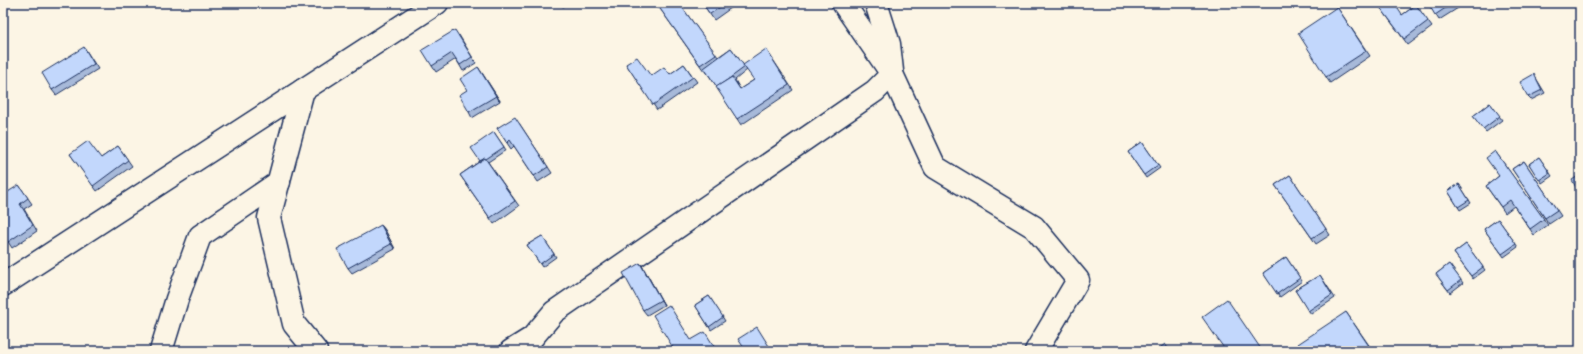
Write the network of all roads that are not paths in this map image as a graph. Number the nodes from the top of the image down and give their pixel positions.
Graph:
1 (437, 3) edge
2 (843, 3) edge
3 (876, 3) edge
4 (892, 74) junction
5 (303, 90) junction
6 (279, 182) junction
7 (3, 285) edge
8 (536, 345) edge
9 (161, 351) edge
10 (316, 351) edge
11 (511, 351) edge
12 (1036, 351) edge

1 - 5 street
2 - 4 street
3 - 4 street
4 - 8 street
4 - 12 street
5 - 6 street
5 - 7 street
6 - 9 street
6 - 10 street
8 - 11 street

